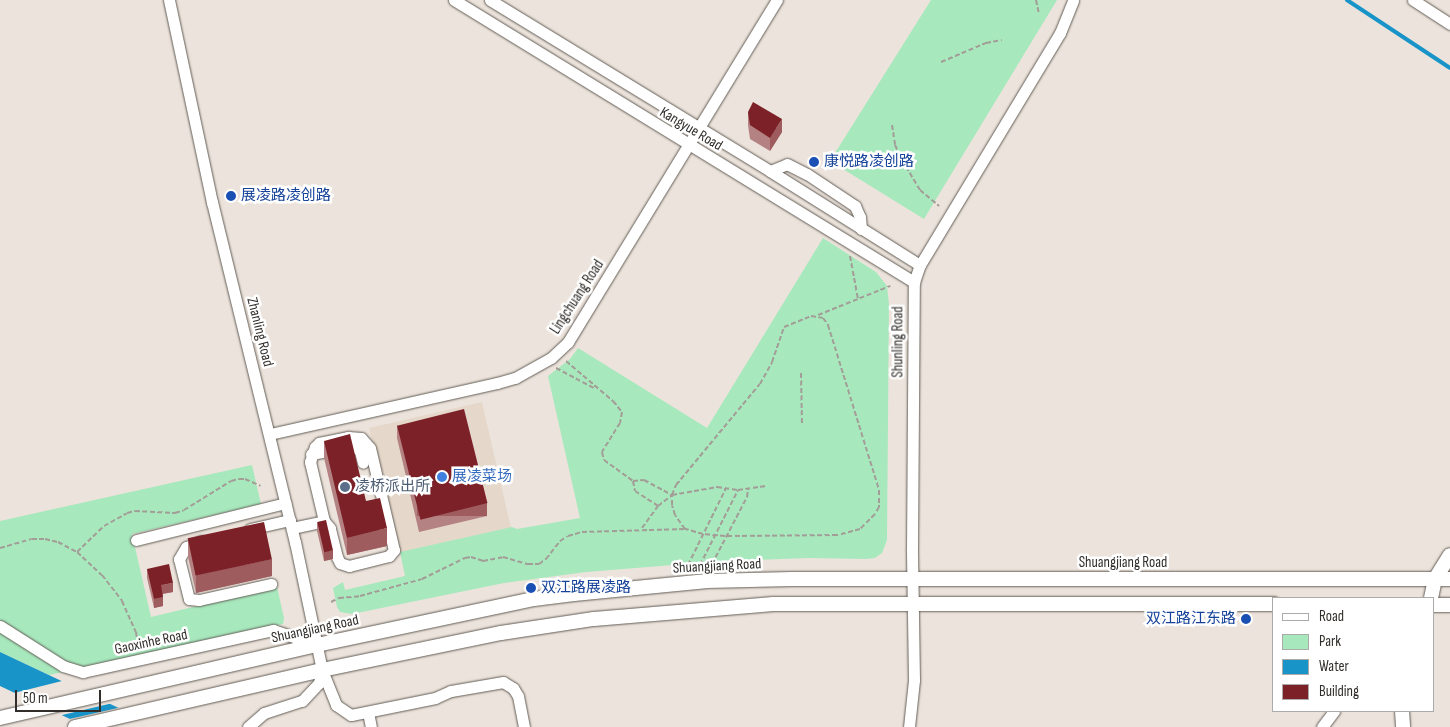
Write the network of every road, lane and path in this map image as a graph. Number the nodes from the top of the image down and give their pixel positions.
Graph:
1 (169, 0) edge
2 (454, 0) edge
3 (490, 0) edge
4 (777, 0) edge
5 (1036, 0) edge
6 (1073, 0) edge
7 (1413, 0) edge
8 (1038, 14) dead end
9 (1450, 24) edge
10 (1002, 40) dead end
11 (941, 62) dead end
12 (892, 125) dead end
13 (700, 128) junction
14 (690, 145) junction
15 (770, 171) junction
16 (939, 206) dead end
17 (861, 229) junction
18 (850, 253) dead end
19 (920, 265) junction
20 (914, 282) junction
21 (890, 286) dead end
22 (858, 299) junction
23 (816, 316) junction
24 (566, 361) dead end
25 (556, 368) dead end
26 (801, 373) dead end
27 (598, 390) junction
28 (802, 425) dead end
29 (270, 434) junction
30 (311, 454) junction
31 (363, 463) dead end
32 (633, 481) junction
33 (261, 486) dead end
34 (766, 486) dead end
35 (726, 488) junction
36 (748, 489) junction
37 (738, 490) junction
38 (672, 495) junction
39 (286, 503) junction
40 (658, 506) junction
41 (324, 521) junction
42 (291, 524) junction
43 (641, 529) junction
44 (685, 529) junction
45 (236, 532) edge
46 (703, 534) junction
47 (715, 536) junction
48 (725, 536) junction
49 (209, 539) edge
50 (136, 540) dead end
51 (0, 548) edge
52 (77, 552) junction
53 (1450, 555) edge
54 (700, 564) dead end
55 (712, 564) dead end
56 (688, 565) dead end
57 (913, 579) junction
58 (1450, 579) edge
59 (1435, 580) junction
60 (271, 584) dead end
61 (1431, 597) edge
62 (331, 602) dead end
63 (1272, 604) edge
64 (913, 605) junction
65 (1450, 605) edge
66 (1435, 606) edge
67 (0, 626) edge
68 (317, 645) junction
69 (138, 660) junction
70 (322, 670) junction
71 (368, 712) junction
72 (1333, 712) edge
73 (1402, 712) edge
74 (0, 718) edge
75 (75, 727) edge
76 (248, 727) edge
77 (371, 727) edge
78 (524, 727) edge
79 (909, 727) edge
80 (1322, 727) edge
81 (1403, 727) edge

1 - 29 street, Zhanling Road
2 - 14 street, Kangyue Road
3 - 13 street, Kangyue Road
4 - 13 street, Lingchuang Road
5 - 8 path
6 - 19 street, Shunling Road
7 - 9 street
10 - 11 path
12 - 16 path
13 - 14 street, Lingchuang Road
13 - 15 street, Kangyue Road
14 - 20 street, Kangyue Road
14 - 29 street, Lingchuang Road
15 - 17 street, Kangyue Road
15 - 17 street
17 - 19 street, Kangyue Road
18 - 22 path
19 - 20 street, Shunling Road
20 - 57 street, Shunling Road
21 - 22 path
22 - 23 path
23 - 38 path
23 - 48 path
24 - 27 path
25 - 27 path
26 - 28 path
27 - 32 path
29 - 39 street, Zhanling Road
30 - 31 street
30 - 41 street
30 - 41 street
32 - 38 path
32 - 40 path
33 - 52 path
34 - 36 path
35 - 37 path
35 - 38 path
35 - 46 path
36 - 37 path
36 - 48 path
37 - 47 path
38 - 40 path
38 - 44 path
39 - 42 street, Zhanling Road
39 - 50 street
40 - 43 path
41 - 42 street
42 - 45 street
42 - 68 street, Zhanling Road
43 - 44 path
43 - 62 path
44 - 46 path
46 - 47 path
46 - 56 path
47 - 48 path
47 - 54 path
48 - 55 path
49 - 60 street
51 - 52 path
52 - 69 path
53 - 59 main road
57 - 59 main road, Shuangjiang Road
57 - 64 street, Shunling Road
57 - 68 main road, Shuangjiang Road
58 - 59 main road, Shuangjiang Road
59 - 61 main road
63 - 64 main road
64 - 70 main road
64 - 79 street, Shunling Road
65 - 66 main road
67 - 69 street, Gaoxinhe Road
68 - 69 street, Gaoxinhe Road
68 - 70 street, Zhanling Road
68 - 74 main road, Shuangjiang Road
70 - 71 street, Zhanling Road
70 - 75 main road
70 - 76 street
71 - 77 street
71 - 78 street, Zhanling Road
72 - 80 street
73 - 81 main road

